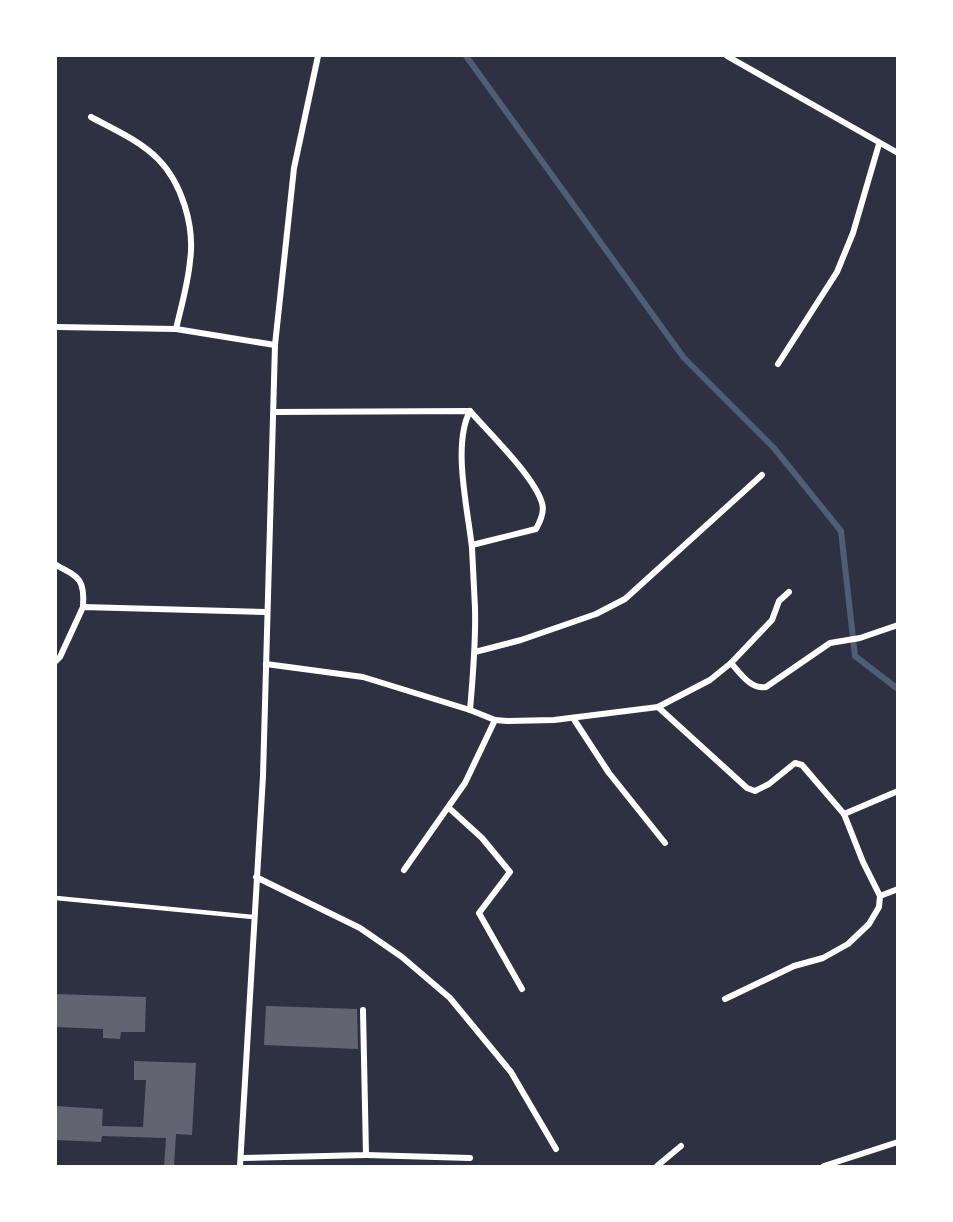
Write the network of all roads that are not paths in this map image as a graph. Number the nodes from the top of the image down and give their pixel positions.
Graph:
1 (318, 56) edge
2 (727, 56) edge
3 (91, 117) dead end
4 (879, 144) junction
5 (897, 153) edge
6 (56, 327) edge
7 (176, 329) junction
8 (275, 345) junction
9 (778, 364) dead end
10 (470, 411) junction
11 (274, 412) junction
12 (762, 476) dead end
13 (472, 545) junction
14 (56, 565) edge
15 (789, 592) dead end
16 (83, 607) junction
17 (266, 612) junction
18 (897, 625) edge
19 (475, 652) junction
20 (56, 661) edge
21 (731, 663) junction
22 (266, 664) junction
23 (658, 707) junction
24 (470, 710) junction
25 (573, 718) junction
26 (495, 720) junction
27 (897, 791) edge
28 (449, 808) junction
29 (844, 814) junction
30 (665, 843) dead end
31 (404, 870) dead end
32 (256, 877) junction
33 (897, 890) edge
34 (880, 896) junction
35 (56, 898) edge
36 (253, 917) junction
37 (522, 989) dead end
38 (725, 999) dead end
39 (363, 1010) dead end
40 (897, 1142) edge
41 (681, 1146) dead end
42 (556, 1149) dead end
43 (366, 1155) junction
44 (240, 1158) junction
45 (470, 1158) dead end
46 (240, 1167) edge
47 (657, 1167) edge
48 (824, 1167) edge

1 - 8 street
2 - 4 street
3 - 7 street
4 - 5 street
4 - 9 street
6 - 7 street
7 - 8 street
8 - 11 street
10 - 11 street
10 - 13 street
10 - 13 street
11 - 17 street
12 - 19 street
13 - 19 street
14 - 16 street
15 - 21 street
16 - 17 street
16 - 20 street
17 - 22 street
18 - 21 street
19 - 24 street
21 - 23 street
22 - 24 street
22 - 32 street
23 - 25 street
23 - 29 street
24 - 26 street
25 - 26 street
25 - 30 street
26 - 28 street
27 - 29 street
28 - 31 street
28 - 37 street
29 - 34 street
32 - 36 street
32 - 42 street
33 - 34 street
34 - 38 street
35 - 36 lane
36 - 44 street
39 - 43 street
40 - 48 street
41 - 47 street
43 - 44 street
43 - 45 street
44 - 46 street

